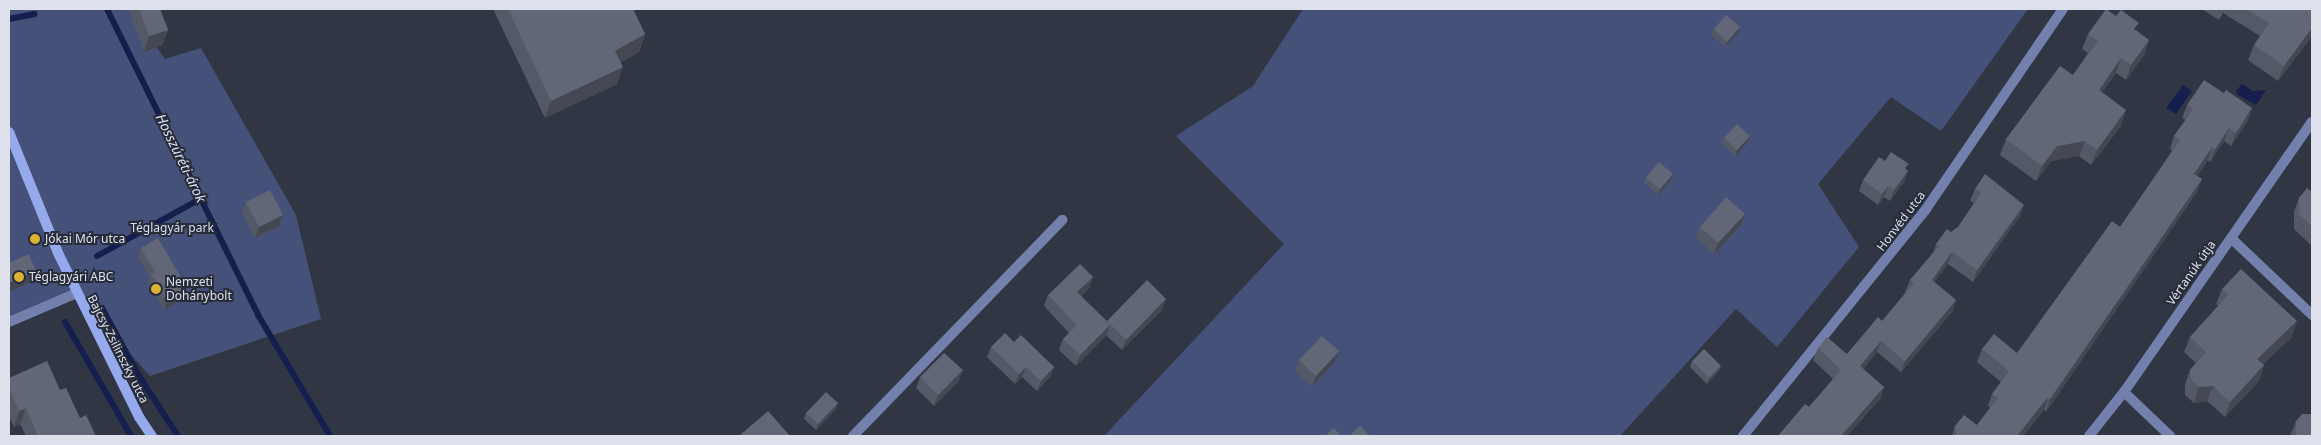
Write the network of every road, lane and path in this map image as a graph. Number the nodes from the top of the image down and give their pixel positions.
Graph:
1 (2063, 9) edge
2 (2312, 122) edge
3 (9, 132) edge
4 (1062, 220) dead end
5 (2231, 238) junction
6 (77, 294) junction
7 (2312, 315) edge
8 (9, 322) edge
9 (2124, 392) junction
10 (152, 436) edge
11 (853, 436) edge
12 (1743, 436) edge
13 (2089, 436) edge
14 (2170, 436) edge

1 - 12 street, Honvéd utca
2 - 5 street, Vértanúk útja
3 - 6 main road, Bajcsy-Zsilinszky utca
4 - 11 street
5 - 7 street
5 - 9 street, Vértanúk útja
6 - 8 street
6 - 10 main road, Bajcsy-Zsilinszky utca
9 - 13 street, Vértanúk útja
9 - 14 street

